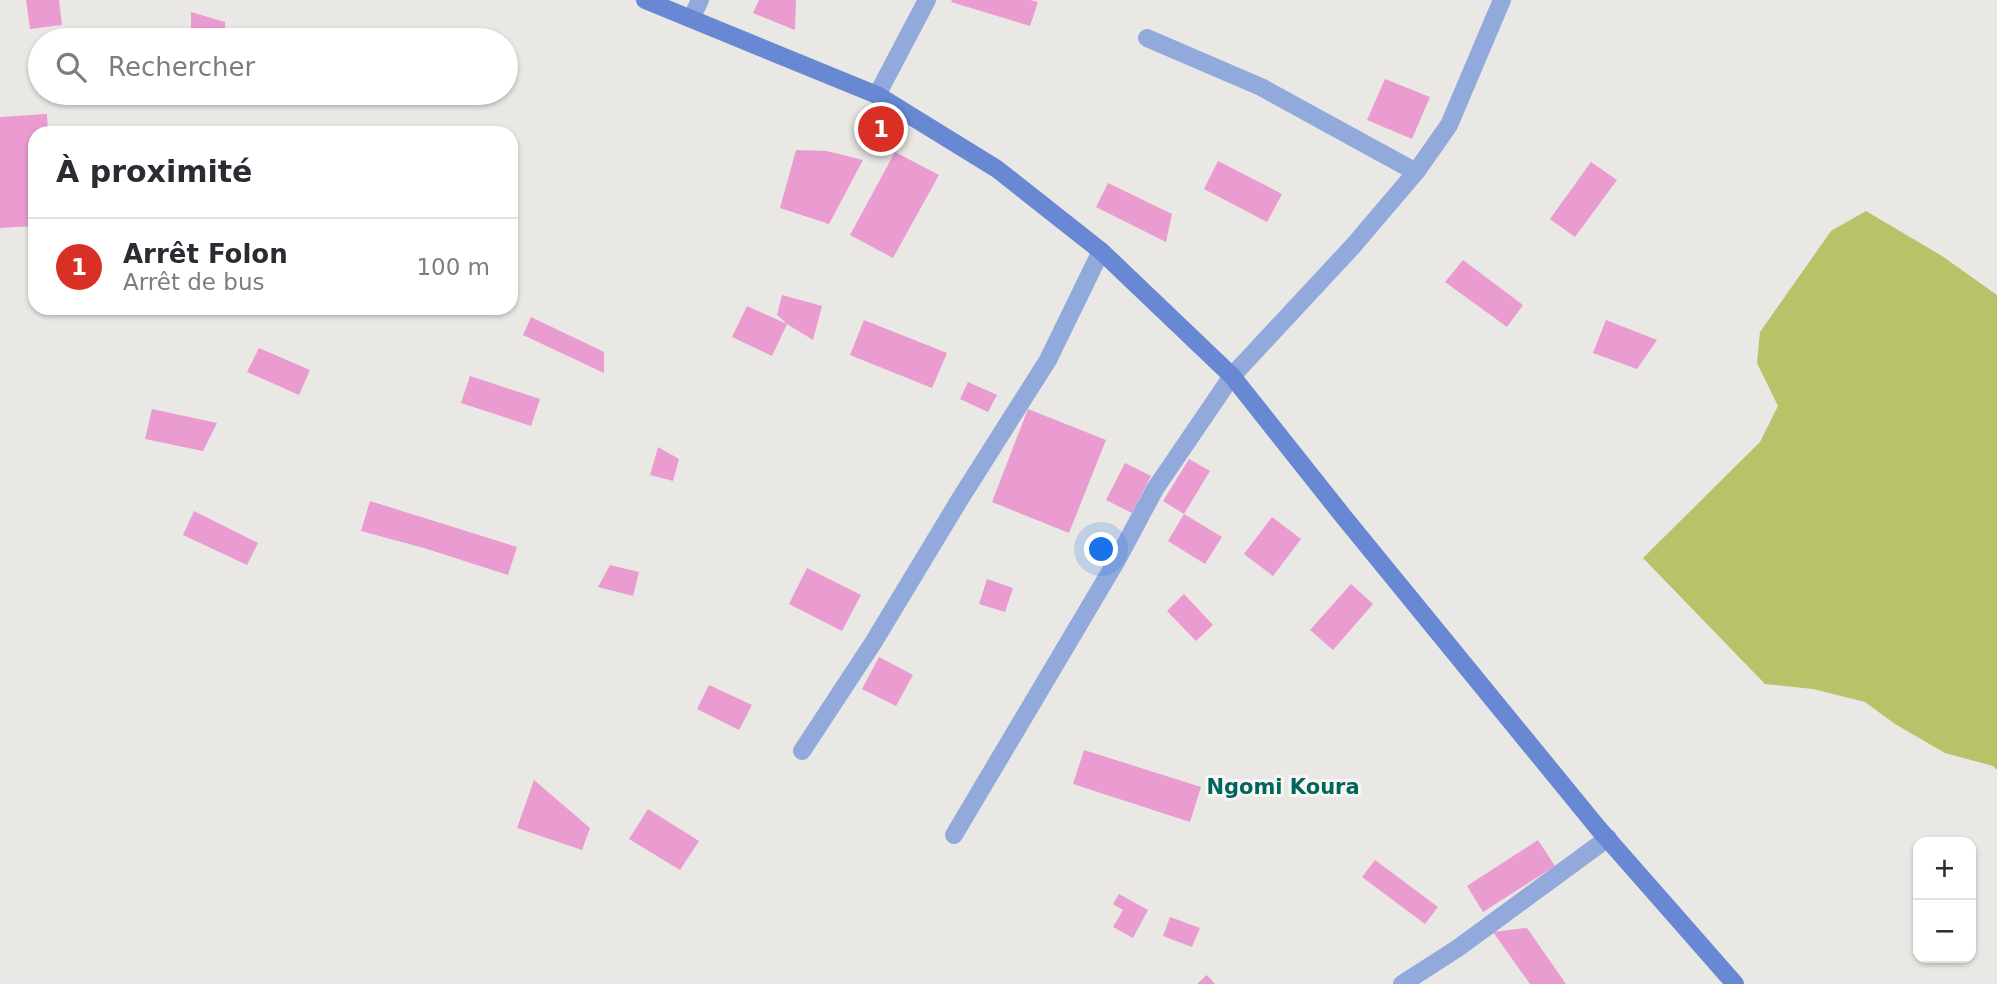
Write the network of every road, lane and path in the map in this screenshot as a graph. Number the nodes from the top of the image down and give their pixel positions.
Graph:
1 (645, 0) edge
2 (700, 0) edge
3 (927, 0) edge
4 (1502, 0) edge
5 (692, 17) junction
6 (1147, 38) dead end
7 (877, 95) junction
8 (1416, 172) junction
9 (1101, 251) junction
10 (1232, 376) junction
11 (802, 751) dead end
12 (954, 835) dead end
13 (1608, 838) junction
14 (1402, 984) edge
15 (1735, 984) edge

1 - 5 street
2 - 5 street
3 - 7 street
4 - 8 street
5 - 7 street
6 - 8 street
7 - 9 street
8 - 10 street
9 - 10 street
9 - 11 street
10 - 12 street
10 - 13 street
13 - 14 street
13 - 15 street

